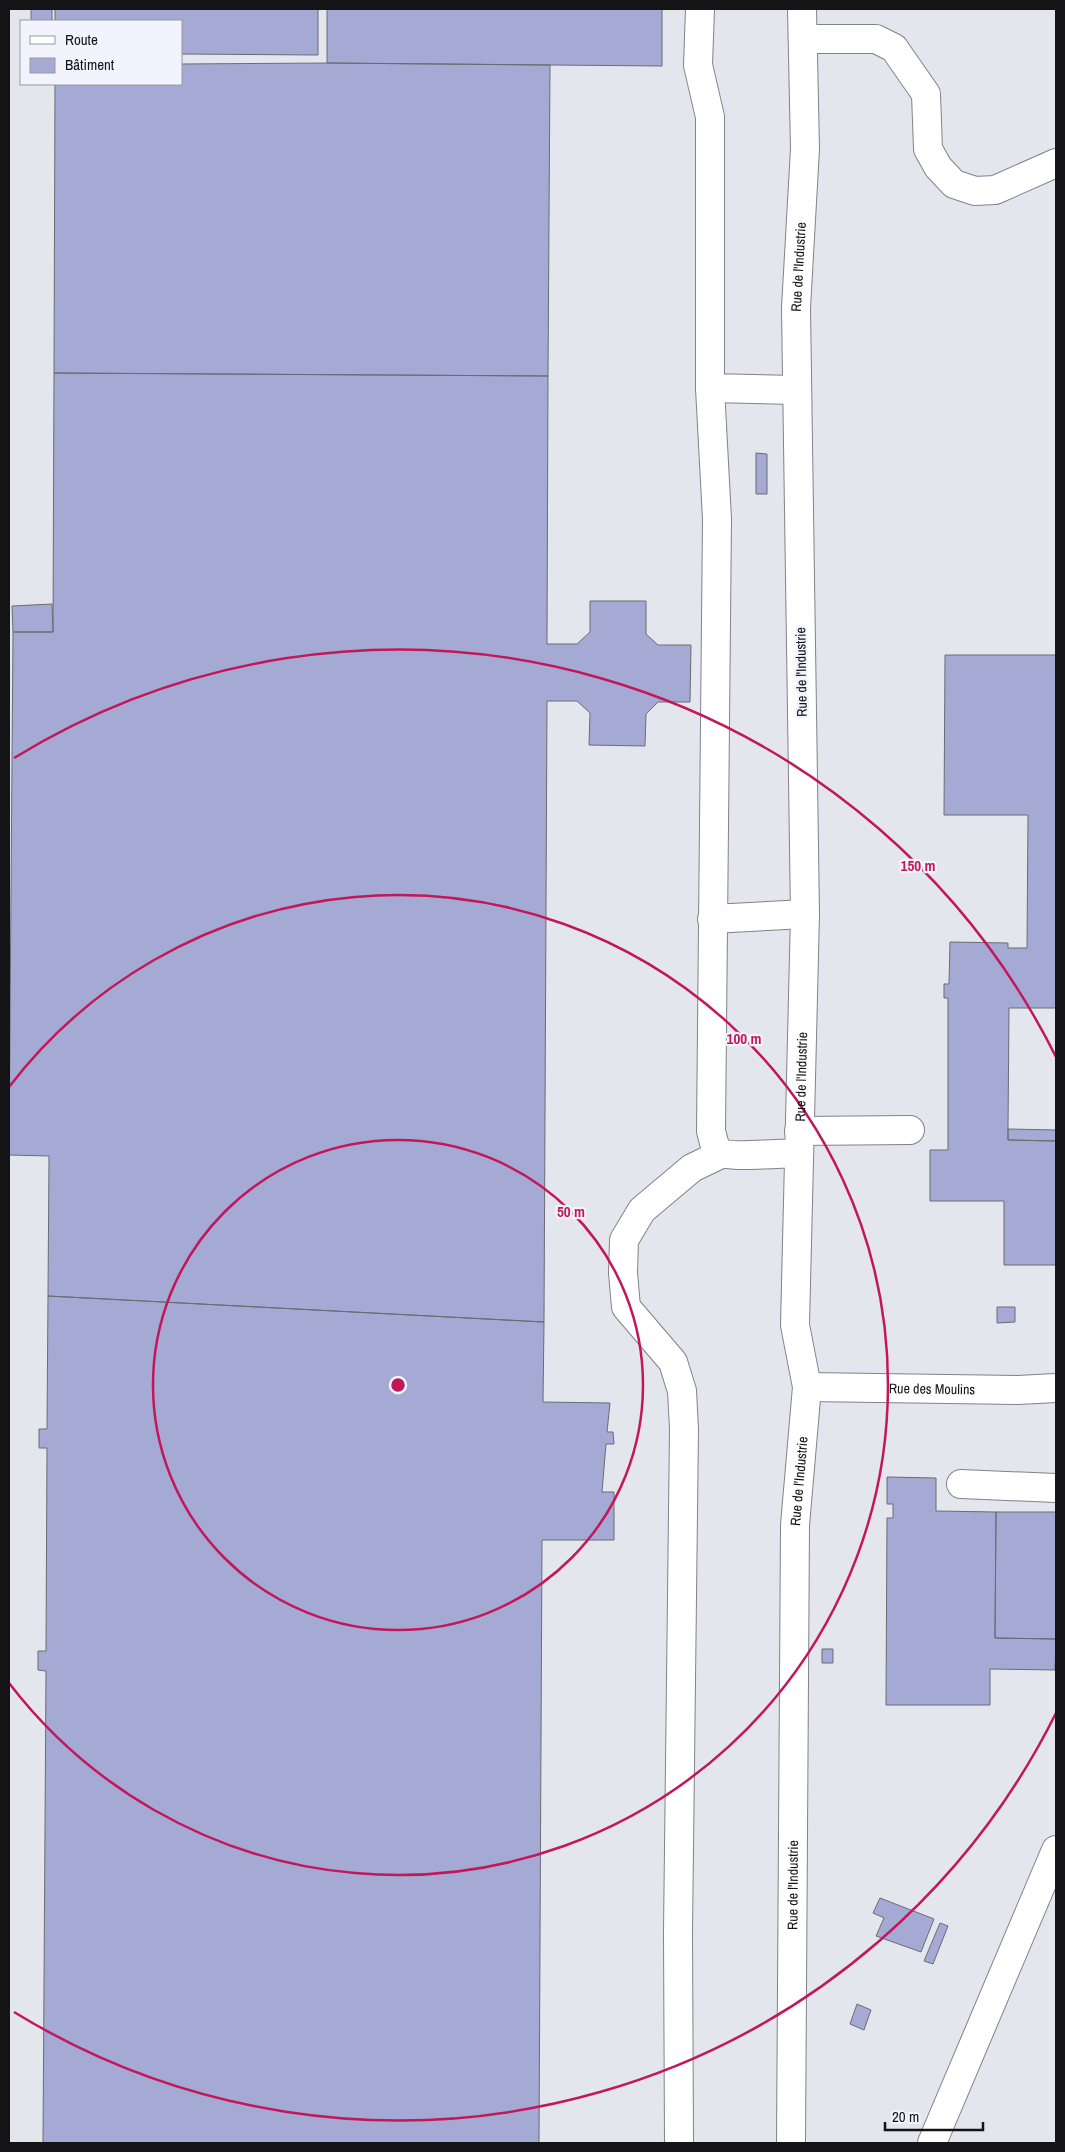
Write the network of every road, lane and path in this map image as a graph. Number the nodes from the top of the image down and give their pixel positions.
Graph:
1 (700, 9) edge
2 (802, 9) edge
3 (803, 39) junction
4 (1056, 164) edge
5 (710, 388) junction
6 (797, 390) junction
7 (805, 914) junction
8 (712, 919) junction
9 (910, 1130) dead end
10 (799, 1142) junction
11 (721, 1154) junction
12 (806, 1387) junction
13 (1056, 1388) edge
14 (961, 1484) dead end
15 (1056, 1488) edge
16 (1056, 1850) edge
17 (679, 2143) edge
18 (791, 2143) edge
19 (932, 2143) edge

1 - 5 street
2 - 3 street, Rue de l'Industrie
3 - 4 street
3 - 6 street, Rue de l'Industrie
5 - 6 street
5 - 8 street
6 - 7 street, Rue de l'Industrie
7 - 8 street
7 - 10 street, Rue de l'Industrie
8 - 11 street
9 - 10 street
10 - 11 street
10 - 12 street, Rue de l'Industrie
11 - 17 street
12 - 13 street, Rue des Moulins
12 - 18 street, Rue de l'Industrie
14 - 15 street
16 - 19 street

